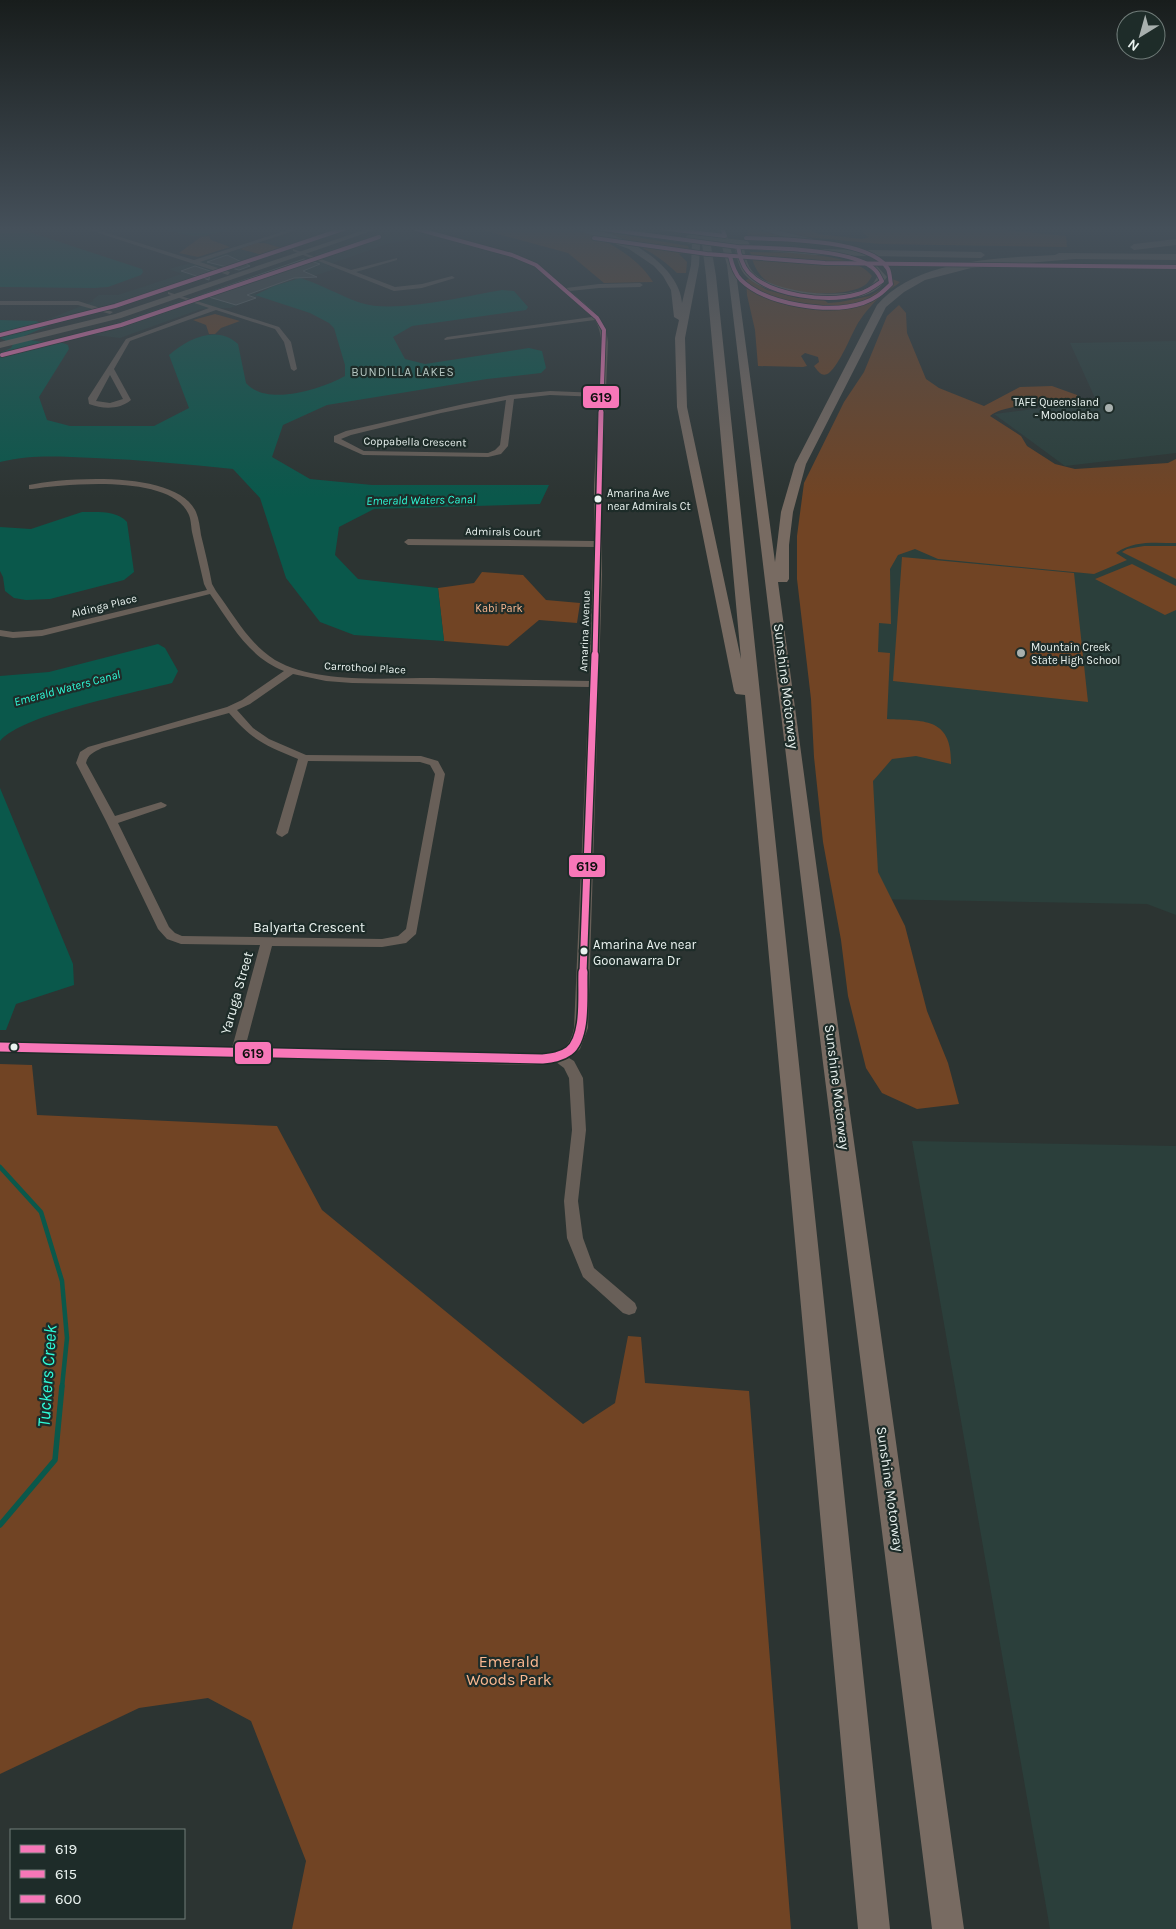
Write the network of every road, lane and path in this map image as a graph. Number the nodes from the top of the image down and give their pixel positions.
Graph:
1 (98, 318) edge
2 (188, 318) edge
3 (246, 318) edge
4 (597, 318) joint
5 (680, 318) edge
6 (684, 318) edge
7 (715, 318) edge
8 (738, 318) edge
9 (875, 318) edge
10 (683, 321) junction
11 (448, 339) dead end
12 (2, 342) edge
13 (294, 369) dead end
14 (111, 370) junction
15 (602, 394) junction
16 (510, 398) junction
17 (32, 487) dead end
18 (408, 542) dead end
19 (598, 544) junction
20 (212, 591) junction
21 (775, 598) junction
22 (0, 633) edge
23 (292, 670) junction
24 (594, 684) junction
25 (753, 704) junction
26 (231, 709) junction
27 (304, 758) junction
28 (161, 805) dead end
29 (112, 820) junction
30 (282, 833) dead end
31 (267, 943) junction
32 (0, 1047) edge
33 (236, 1052) junction
34 (559, 1057) junction
35 (629, 1308) dead end
36 (874, 1929) edge
37 (948, 1929) edge

1 - 12 main road
2 - 14 street
3 - 13 street
4 - 11 street
4 - 15 street, Amarina Avenue
5 - 10 highway
6 - 10 highway
7 - 25 highway
8 - 21 highway, Sunshine Motorway
9 - 21 highway
10 - 25 highway
14 - 14 street
15 - 16 street, Coppabella Crescent
15 - 19 street, Amarina Avenue
16 - 16 street, Coppabella Crescent
17 - 20 street, Carrothool Place
18 - 19 street, Admirals Court
19 - 24 street, Amarina Avenue
20 - 22 street, Aldinga Place
20 - 23 street, Carrothool Place
21 - 37 highway, Sunshine Motorway
23 - 24 street, Carrothool Place
23 - 26 street, Balyarta Crescent
24 - 34 street, Amarina Avenue
25 - 36 highway
26 - 27 street, Balyarta Crescent
26 - 29 street, Balyarta Crescent
27 - 30 street
27 - 31 street, Balyarta Crescent
28 - 29 street
29 - 31 street, Balyarta Crescent
31 - 33 street, Yaruga Street
32 - 33 street
33 - 34 street
34 - 35 street

